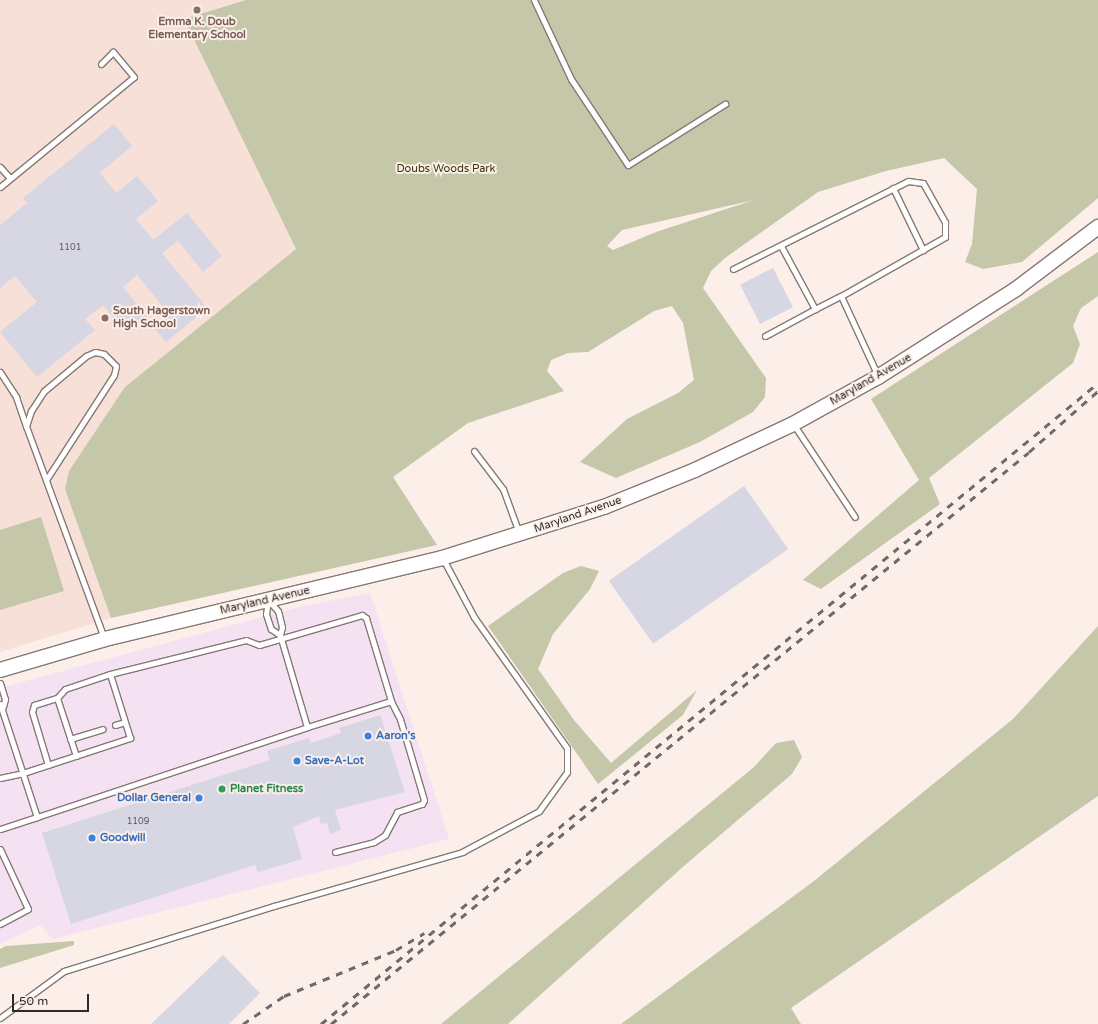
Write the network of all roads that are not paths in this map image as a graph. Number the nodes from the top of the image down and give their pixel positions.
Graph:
1 (534, 0) edge
2 (101, 64) dead end
3 (725, 104) dead end
4 (0, 167) edge
5 (10, 178) junction
6 (0, 187) edge
7 (893, 188) junction
8 (1098, 226) edge
9 (782, 246) junction
10 (923, 250) junction
11 (733, 269) dead end
12 (841, 296) junction
13 (815, 309) junction
14 (765, 336) dead end
15 (0, 372) edge
16 (878, 377) junction
17 (793, 424) junction
18 (26, 426) junction
19 (474, 451) dead end
20 (46, 480) junction
21 (855, 517) dead end
22 (520, 536) junction
23 (442, 558) junction
24 (268, 600) junction
25 (280, 637) junction
26 (105, 639) junction
27 (0, 670) edge
28 (110, 674) junction
29 (0, 683) edge
30 (57, 698) junction
31 (391, 701) junction
32 (1, 706) edge
33 (3, 716) edge
34 (125, 722) junction
35 (115, 725) dead end
36 (307, 726) junction
37 (103, 729) dead end
38 (70, 739) junction
39 (76, 756) junction
40 (48, 765) junction
41 (23, 773) junction
42 (0, 778) edge
43 (37, 817) junction
44 (0, 829) edge
45 (0, 849) edge
46 (335, 852) dead end
47 (0, 924) edge
48 (0, 1018) edge

1 - 3 lane
2 - 5 lane
4 - 5 lane
5 - 6 lane
7 - 9 lane
7 - 10 lane
7 - 10 lane
8 - 16 main road, Maryland Avenue
9 - 11 lane
9 - 13 lane
10 - 12 lane
12 - 13 lane
12 - 16 lane
13 - 14 lane
15 - 18 lane
16 - 17 main road, Maryland Avenue
17 - 21 lane
17 - 22 main road, Maryland Avenue
18 - 20 lane
18 - 20 lane
19 - 22 lane
20 - 26 lane
22 - 23 main road, Maryland Avenue
23 - 24 main road, Maryland Avenue
23 - 48 lane
24 - 25 lane
24 - 25 lane
24 - 26 main road, Maryland Avenue
25 - 28 lane
25 - 31 lane
25 - 36 lane
26 - 27 main road, Maryland Avenue
28 - 30 lane
28 - 34 lane
29 - 32 lane
30 - 38 lane
30 - 40 lane
31 - 36 lane
31 - 46 lane
32 - 33 lane
33 - 41 lane
34 - 35 lane
34 - 39 lane
36 - 43 lane
37 - 38 lane
38 - 39 lane
39 - 40 lane
40 - 41 lane
41 - 42 lane
41 - 43 lane
43 - 44 lane
45 - 47 lane

